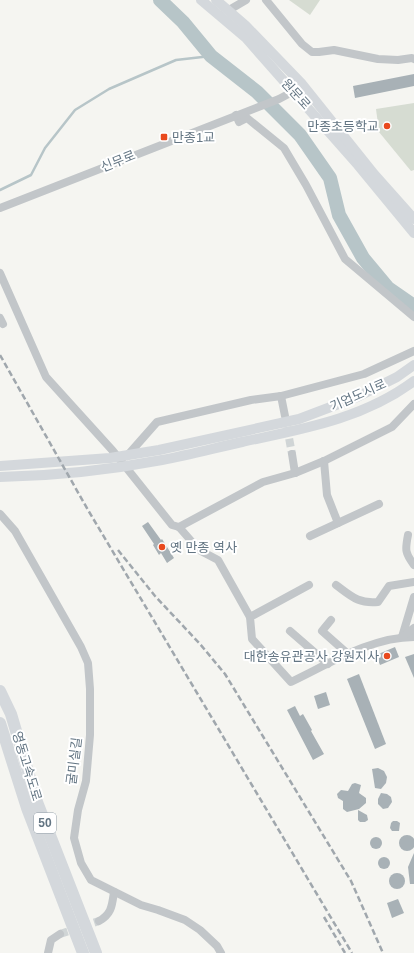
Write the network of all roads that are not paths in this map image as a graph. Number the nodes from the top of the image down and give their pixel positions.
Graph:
1 (201, 0) edge
2 (216, 0) edge
3 (246, 0) edge
4 (266, 0) edge
5 (229, 10) junction
6 (414, 59) edge
7 (302, 84) junction
8 (294, 91) junction
9 (236, 115) junction
10 (0, 208) edge
11 (398, 215) junction
12 (414, 218) edge
13 (414, 234) edge
14 (414, 242) edge
15 (0, 273) edge
16 (414, 317) edge
17 (414, 351) edge
18 (414, 365) edge
19 (414, 381) edge
20 (281, 396) junction
21 (414, 404) edge
22 (285, 416) dead end
23 (292, 454) tunnel mouth
24 (122, 461) junction
25 (324, 462) junction
26 (0, 466) edge
27 (295, 473) junction
28 (0, 477) edge
29 (379, 504) dead end
30 (0, 514) edge
31 (338, 523) junction
32 (179, 527) junction
33 (408, 535) dead end
34 (310, 536) dead end
35 (414, 565) edge
36 (414, 582) edge
37 (308, 585) dead end
38 (336, 585) dead end
39 (414, 597) edge
40 (250, 617) junction
41 (331, 620) dead end
42 (414, 628) edge
43 (290, 631) dead end
44 (402, 637) junction
45 (414, 637) edge
46 (348, 654) junction
47 (328, 664) junction
48 (0, 691) edge
49 (0, 723) edge
50 (114, 892) junction
51 (99, 921) tunnel mouth
52 (60, 934) tunnel mouth
53 (48, 953) edge
54 (84, 953) edge
55 (96, 953) edge
56 (220, 953) edge

1 - 8 main road, 원문로
2 - 5 main road, 원문로
3 - 5 street
4 - 6 street
5 - 7 main road, 원문로
7 - 8 main road
7 - 12 main road, 원문로
8 - 9 street, 신무로
8 - 11 main road, 원문로
9 - 10 street, 신무로
9 - 16 street
11 - 13 main road, 원문로
11 - 14 main road
15 - 24 street
17 - 20 street
18 - 26 main road, 기업도시로
19 - 28 main road, 기업도시로
20 - 22 street
20 - 24 street
21 - 25 street
23 - 27 street
24 - 32 street
25 - 27 street
25 - 31 street
27 - 32 street
29 - 31 street
30 - 50 street, 굴미실길
31 - 34 street
32 - 40 street
33 - 35 street
36 - 38 street
37 - 40 street
39 - 44 street
40 - 47 street
41 - 46 street
42 - 44 street
43 - 47 street
44 - 45 street
44 - 46 street
46 - 47 street
48 - 55 highway, 영동고속도로 / 50
49 - 54 highway, 영동고속도로 / 50
50 - 51 street
50 - 56 street, 굴미실길
52 - 53 street

